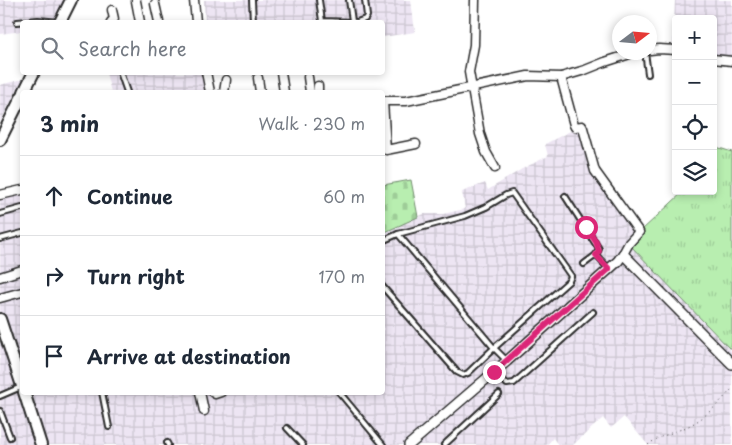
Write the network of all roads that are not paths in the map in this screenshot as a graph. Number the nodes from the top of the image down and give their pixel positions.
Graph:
1 (71, 0) edge
2 (194, 0) edge
3 (252, 0) edge
4 (319, 0) edge
5 (349, 0) edge
6 (365, 0) edge
7 (475, 0) edge
8 (136, 1) edge
9 (155, 4) dead end
10 (112, 10) dead end
11 (61, 20) edge
12 (113, 20) edge
13 (140, 20) edge
14 (159, 20) edge
15 (196, 20) edge
16 (253, 20) edge
17 (322, 20) edge
18 (352, 20) edge
19 (363, 20) edge
20 (17, 22) dead end
21 (20, 22) edge
22 (657, 49) edge
23 (672, 50) edge
24 (717, 59) edge
25 (612, 60) edge
26 (646, 60) edge
27 (732, 61) edge
28 (648, 74) dead end
29 (32, 75) edge
30 (121, 75) edge
31 (207, 75) edge
32 (281, 75) edge
33 (561, 76) junction
34 (308, 77) dead end
35 (258, 78) dead end
36 (226, 80) dead end
37 (471, 88) junction
38 (25, 90) edge
39 (125, 90) edge
40 (210, 90) edge
41 (224, 90) edge
42 (260, 90) edge
43 (284, 90) edge
44 (310, 90) edge
45 (20, 100) edge
46 (385, 102) edge
47 (385, 134) edge
48 (0, 140) edge
49 (416, 144) dead end
50 (495, 168) dead end
51 (20, 190) edge
52 (0, 195) edge
53 (565, 196) dead end
54 (20, 209) edge
55 (0, 214) edge
56 (20, 234) edge
57 (398, 234) junction
58 (0, 239) edge
59 (385, 240) edge
60 (624, 254) junction
61 (596, 255) junction
62 (584, 264) dead end
63 (609, 269) junction
64 (20, 271) edge
65 (0, 277) edge
66 (385, 289) edge
67 (20, 293) edge
68 (0, 298) edge
69 (593, 312) dead end
70 (0, 319) edge
71 (494, 348) junction
72 (507, 361) junction
73 (732, 364) edge
74 (19, 366) edge
75 (494, 372) junction
76 (20, 388) edge
77 (498, 394) dead end
78 (25, 395) edge
79 (103, 395) edge
80 (201, 395) edge
81 (341, 395) edge
82 (0, 396) edge
83 (204, 411) dead end
84 (0, 412) edge
85 (109, 427) dead end
86 (287, 428) dead end
87 (10, 438) dead end
88 (40, 445) edge
89 (303, 445) edge
90 (383, 445) edge
91 (409, 445) edge
92 (444, 445) edge

1 - 11 main road
2 - 15 street
3 - 16 lane
4 - 17 lane
5 - 18 lane
6 - 19 lane
7 - 37 street
8 - 13 street
9 - 14 street
10 - 12 street
20 - 21 lane
22 - 23 street
24 - 27 street
25 - 33 street
26 - 28 lane
29 - 38 main road
30 - 39 lane
31 - 40 street
32 - 43 street
33 - 37 street
33 - 60 street
34 - 44 street
35 - 42 street
36 - 41 street
37 - 46 street
37 - 50 street
45 - 48 main road
47 - 49 street
51 - 52 street
53 - 61 lane
54 - 55 lane
56 - 58 lane
57 - 59 lane
57 - 71 lane
57 - 71 lane
60 - 63 street
60 - 73 street
61 - 62 lane
61 - 63 lane
63 - 72 street
64 - 65 street
66 - 71 lane
67 - 68 street
69 - 75 lane
70 - 74 main road
71 - 72 lane
72 - 75 street
75 - 91 street
76 - 82 lane
77 - 92 lane
78 - 88 main road
79 - 85 lane
80 - 83 street
81 - 90 lane
84 - 87 lane
86 - 89 lane

